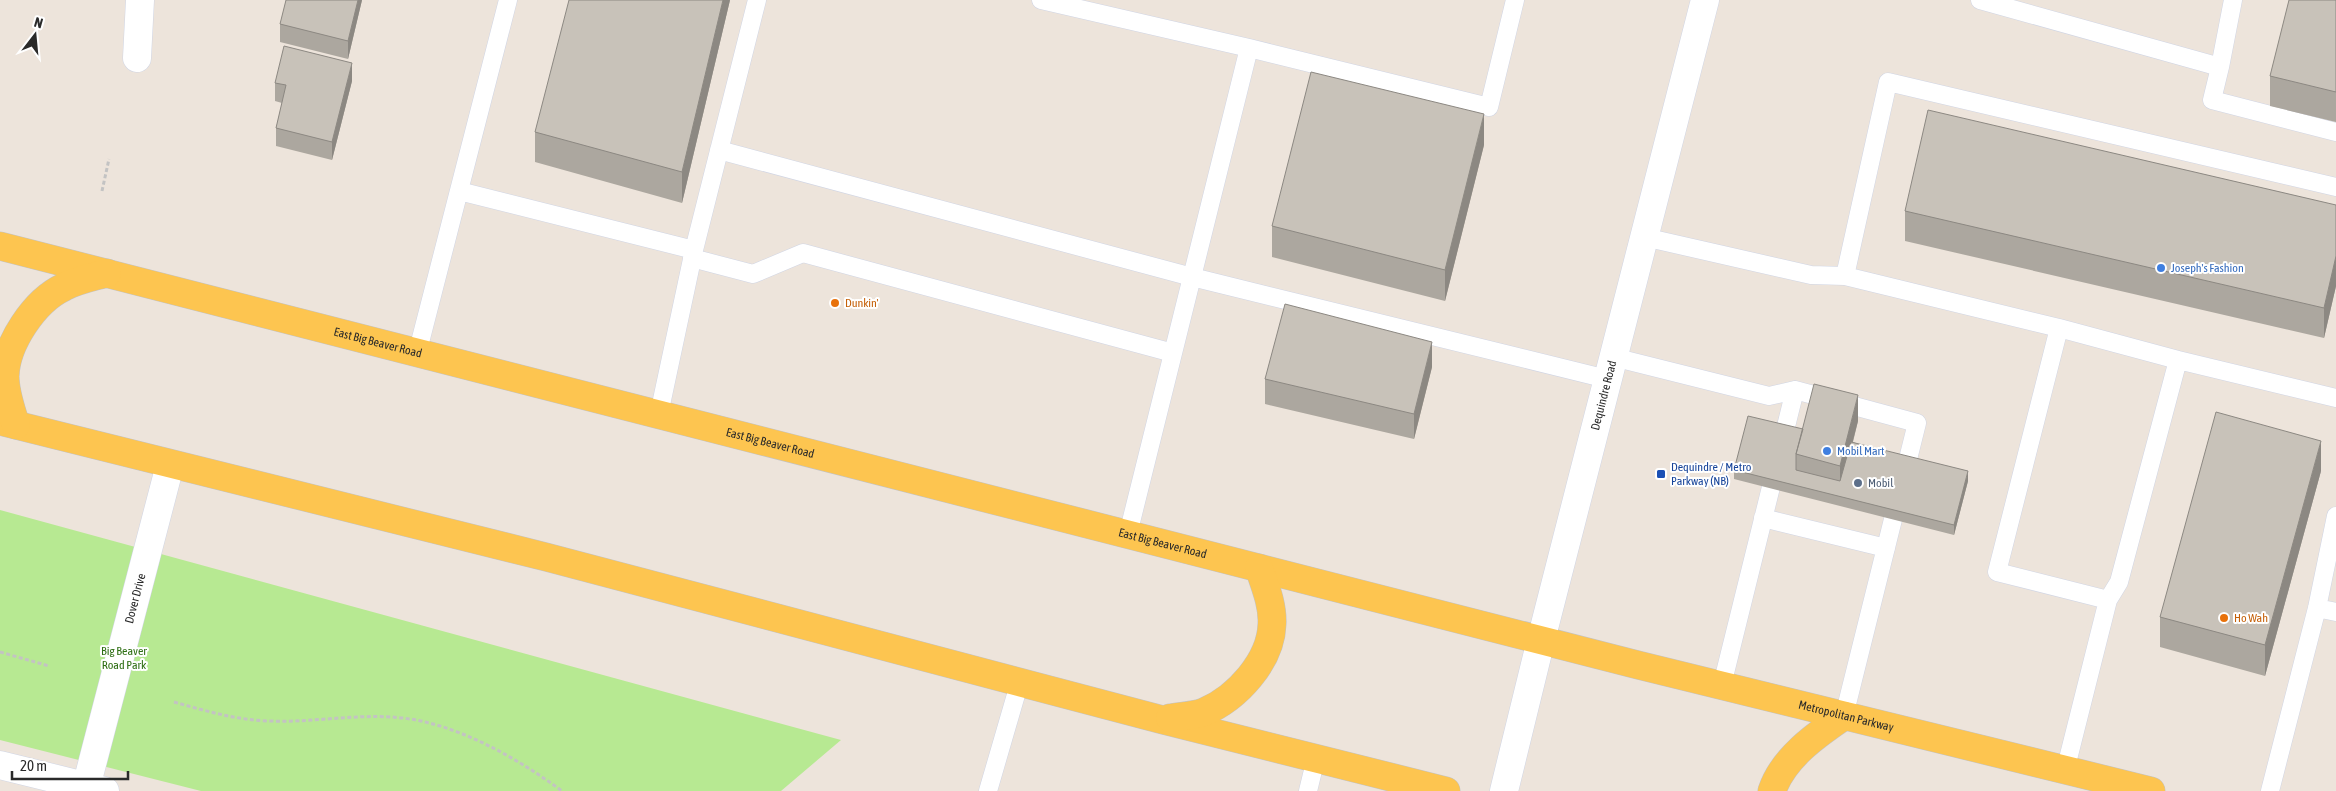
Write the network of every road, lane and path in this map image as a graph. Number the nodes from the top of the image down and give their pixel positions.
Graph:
1 (140, 0) edge
2 (508, 0) edge
3 (757, 0) edge
4 (1041, 0) edge
5 (1515, 0) edge
6 (1705, 0) edge
7 (1980, 0) edge
8 (2233, 0) edge
9 (1249, 48) junction
10 (137, 58) dead end
11 (2220, 67) junction
12 (2336, 132) edge
13 (719, 150) junction
14 (109, 159) dead end
15 (2336, 186) edge
16 (102, 191) dead end
17 (459, 191) junction
18 (1644, 237) junction
19 (0, 246) edge
20 (693, 254) junction
21 (107, 273) junction
22 (1845, 276) junction
23 (1192, 277) junction
24 (2059, 328) junction
25 (1173, 353) junction
26 (417, 354) junction
27 (2178, 360) junction
28 (1610, 368) junction
29 (1795, 390) junction
30 (2336, 398) edge
31 (659, 414) junction
32 (8, 423) edge
33 (170, 465) junction
34 (2336, 516) edge
35 (1764, 518) junction
36 (1128, 534) junction
37 (1886, 548) junction
38 (1259, 568) junction
39 (2108, 600) junction
40 (2317, 608) junction
41 (2336, 612) edge
42 (1541, 640) junction
43 (0, 652) edge
44 (49, 666) dead end
45 (1020, 681) junction
46 (1722, 686) junction
47 (174, 702) dead end
48 (1844, 716) junction
49 (1163, 720) junction
50 (1316, 758) junction
51 (0, 765) edge
52 (2065, 771) junction
53 (92, 789) edge
54 (562, 791) edge
55 (988, 791) edge
56 (1308, 791) edge
57 (1446, 791) edge
58 (1504, 791) edge
59 (1772, 791) edge
60 (2151, 791) edge
61 (2270, 791) edge

1 - 10 main road
2 - 17 lane
3 - 13 lane
4 - 9 lane
5 - 9 lane
6 - 18 main road, Dequindre Road
7 - 11 lane
8 - 11 lane
9 - 23 lane
11 - 12 lane
13 - 20 lane
13 - 23 lane
14 - 16 path
15 - 22 lane
17 - 20 lane
17 - 26 lane
18 - 22 lane
18 - 28 main road, Dequindre Road
19 - 21 main road, East Big Beaver Road
20 - 25 lane
20 - 31 lane
21 - 26 main road, East Big Beaver Road
21 - 32 main road
22 - 24 lane
23 - 25 lane
23 - 28 lane
24 - 27 lane
24 - 39 lane
25 - 36 lane
26 - 31 main road, East Big Beaver Road
27 - 30 lane
27 - 39 lane
28 - 29 lane
28 - 42 main road, Dequindre Road
29 - 35 lane
29 - 37 lane
31 - 36 main road, East Big Beaver Road
32 - 33 main road
33 - 45 main road
33 - 53 main road, Dover Drive
34 - 40 lane
35 - 37 lane
35 - 46 lane
36 - 38 main road, East Big Beaver Road
37 - 48 lane
38 - 42 main road, East Big Beaver Road
38 - 49 main road
39 - 52 lane
40 - 41 lane
40 - 61 lane
42 - 46 main road, Metropolitan Parkway
42 - 58 main road, Dequindre Road
43 - 44 path
45 - 49 main road
45 - 55 lane
46 - 48 main road, Metropolitan Parkway
47 - 54 path
48 - 52 main road, Metropolitan Parkway
48 - 59 main road
49 - 50 main road
50 - 56 lane
50 - 57 main road
51 - 53 main road
52 - 60 main road, Metropolitan Parkway

